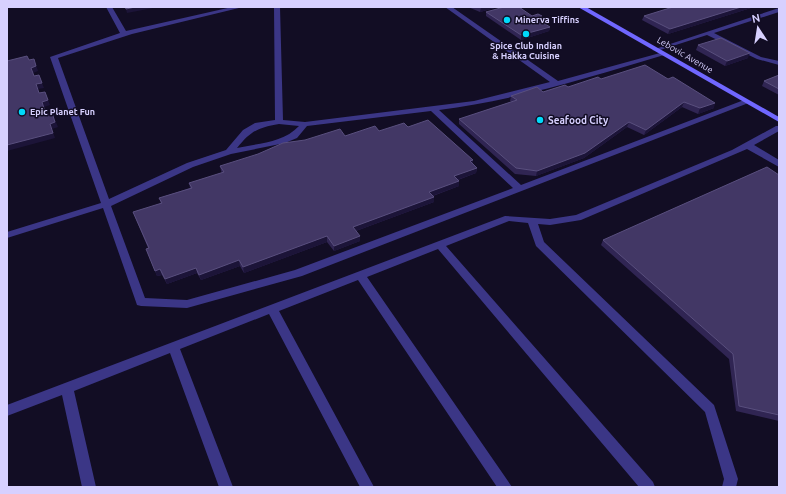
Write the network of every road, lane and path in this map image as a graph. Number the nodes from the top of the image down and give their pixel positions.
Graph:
1 (109, 7) edge
2 (240, 7) edge
3 (277, 7) edge
4 (448, 7) edge
5 (581, 7) edge
6 (779, 10) edge
7 (708, 33) junction
8 (124, 34) junction
9 (659, 52) junction
10 (779, 63) edge
11 (556, 83) junction
12 (747, 102) junction
13 (433, 108) junction
14 (779, 120) edge
15 (279, 122) junction
16 (305, 124) junction
17 (779, 128) edge
18 (747, 145) junction
19 (229, 152) junction
20 (779, 164) edge
21 (519, 188) junction
22 (107, 204) junction
23 (532, 220) junction
24 (7, 235) edge
25 (439, 244) junction
26 (360, 275) junction
27 (272, 309) junction
28 (173, 347) junction
29 (67, 388) junction
30 (7, 411) edge
31 (88, 487) edge
32 (226, 487) edge
33 (367, 487) edge
34 (505, 487) edge
35 (648, 487) edge
36 (729, 487) edge

1 - 8 lane
2 - 8 lane
3 - 15 lane
4 - 11 lane
5 - 9 street, Lebovic Avenue
6 - 7 lane
7 - 9 lane
7 - 10 lane
8 - 22 lane
9 - 11 lane
9 - 12 street, Lebovic Avenue
11 - 13 lane
12 - 14 street, Lebovic Avenue
12 - 21 lane
13 - 16 lane
13 - 21 lane
15 - 16 lane
15 - 19 lane
16 - 19 lane
17 - 18 lane
18 - 20 lane
18 - 23 lane
19 - 22 lane
21 - 22 lane
22 - 24 lane
23 - 25 lane
23 - 36 lane
25 - 26 lane
25 - 35 lane
26 - 27 lane
26 - 34 lane
27 - 28 lane
27 - 33 lane
28 - 29 lane
28 - 32 lane
29 - 30 lane
29 - 31 lane

